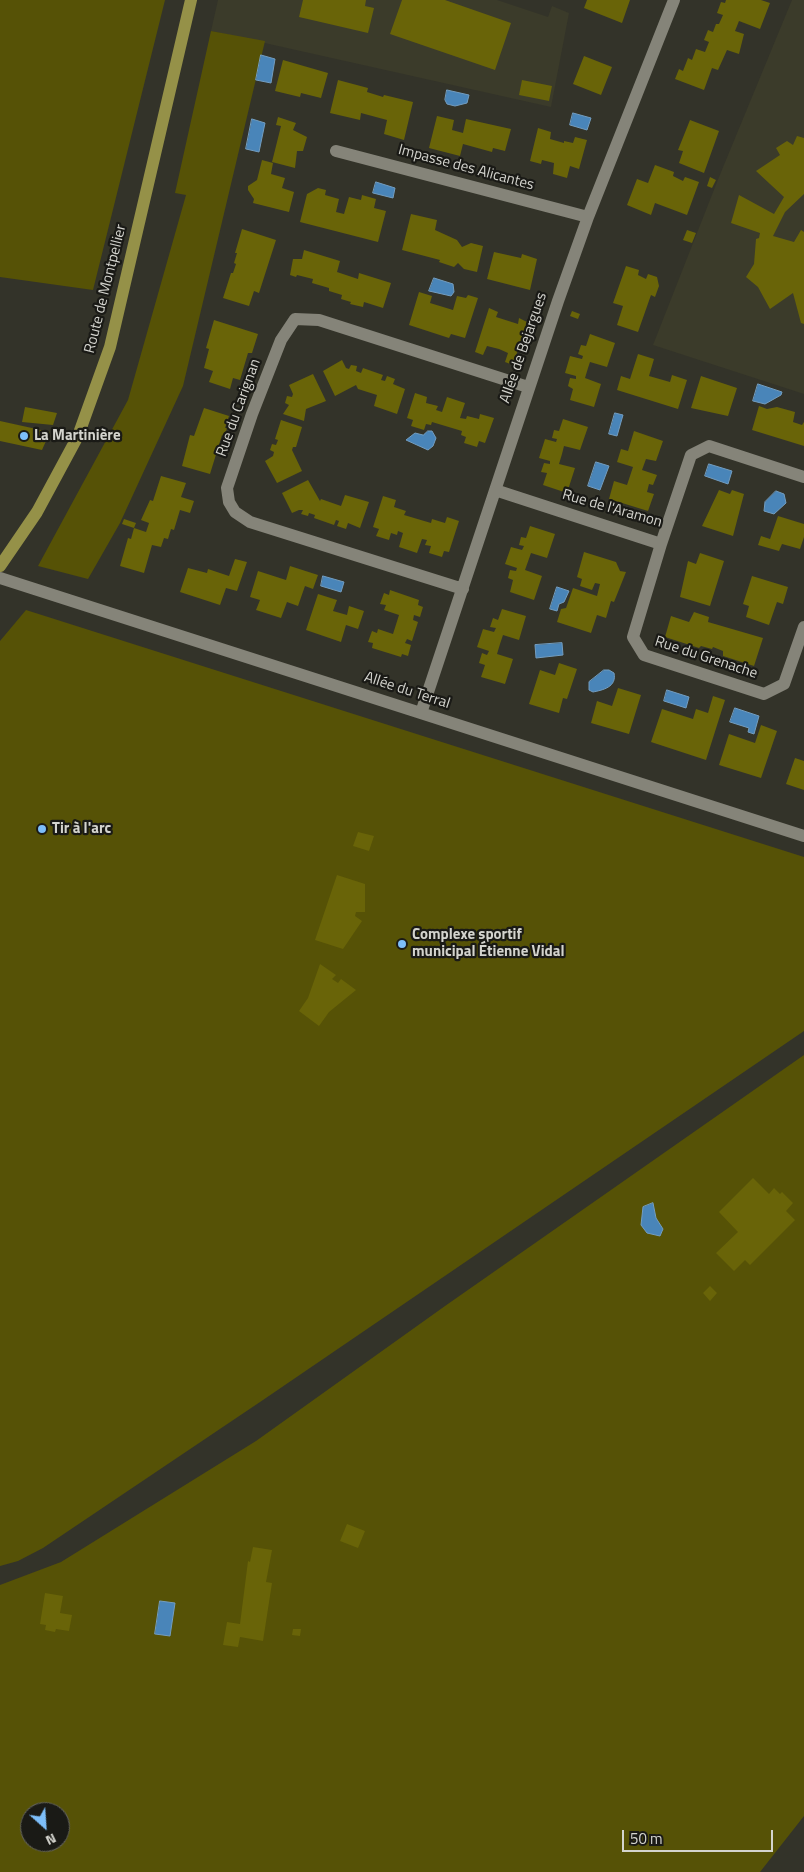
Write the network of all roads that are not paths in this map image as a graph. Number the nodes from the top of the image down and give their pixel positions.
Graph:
1 (191, 0) edge
2 (674, 0) edge
3 (336, 151) dead end
4 (588, 217) junction
5 (528, 387) junction
6 (804, 477) edge
7 (495, 490) junction
8 (661, 544) junction
9 (0, 566) edge
10 (0, 578) edge
11 (463, 590) junction
12 (804, 627) edge
13 (421, 713) junction
14 (804, 836) edge

1 - 9 main road, Route de Montpellier
2 - 4 street, Allée de Bejargues
3 - 4 street, Impasse des Alicantes
4 - 5 street, Allée de Bejargues
5 - 7 street, Allée de Bejargues
5 - 11 street, Rue du Carignan
6 - 8 street, Rue de l'Aramon
7 - 8 street, Rue de l'Aramon
7 - 11 street, Allée de Bejargues
8 - 12 street, Rue du Grenache
10 - 13 street, Allée du Terral
11 - 13 street, Allée de Bejargues
13 - 14 street, Allée du Terral

